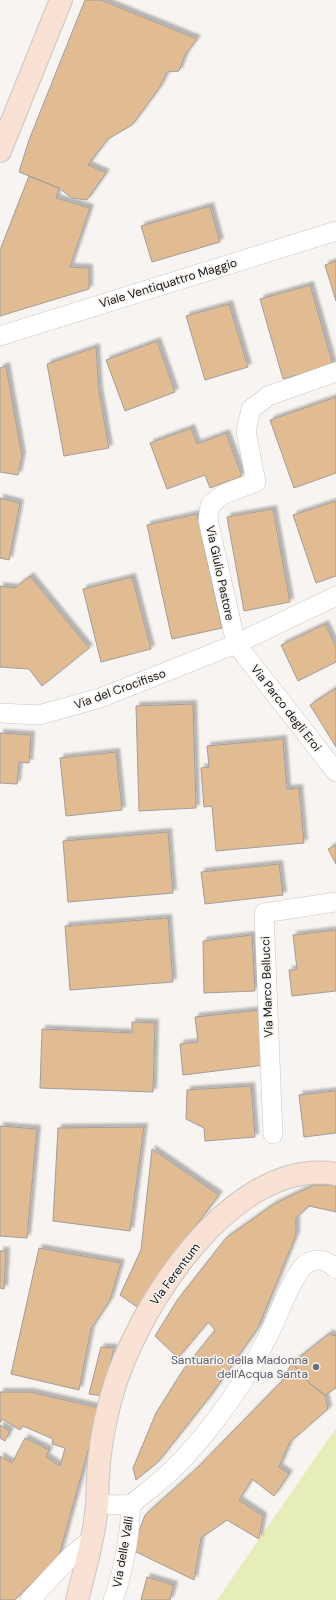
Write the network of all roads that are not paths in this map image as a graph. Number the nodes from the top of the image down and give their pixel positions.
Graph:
1 (61, 0) edge
2 (0, 151) edge
3 (336, 231) edge
4 (0, 336) edge
5 (336, 372) edge
6 (336, 596) edge
7 (236, 644) junction
8 (0, 712) edge
9 (336, 772) edge
10 (336, 902) edge
11 (273, 1134) dead end
12 (336, 1174) edge
13 (336, 1269) edge
14 (97, 1504) junction
15 (130, 1504) junction
16 (93, 1538) junction
17 (30, 1600) edge
18 (77, 1600) edge
19 (113, 1600) edge

1 - 2 main road
3 - 4 street, Viale Ventiquattro Maggio
5 - 7 street, Via Giulio Pastore
6 - 7 street, Via del Crocifisso
7 - 8 street, Via del Crocifisso
7 - 9 street, Via Parco degli Eroi
10 - 11 street, Via Marco Bellucci
12 - 14 main road, Via Ferentum
13 - 15 street
14 - 15 street
14 - 16 main road, Via Ferentum
15 - 19 street, Via delle Valli
16 - 17 street
16 - 18 main road, Via Ferentum

